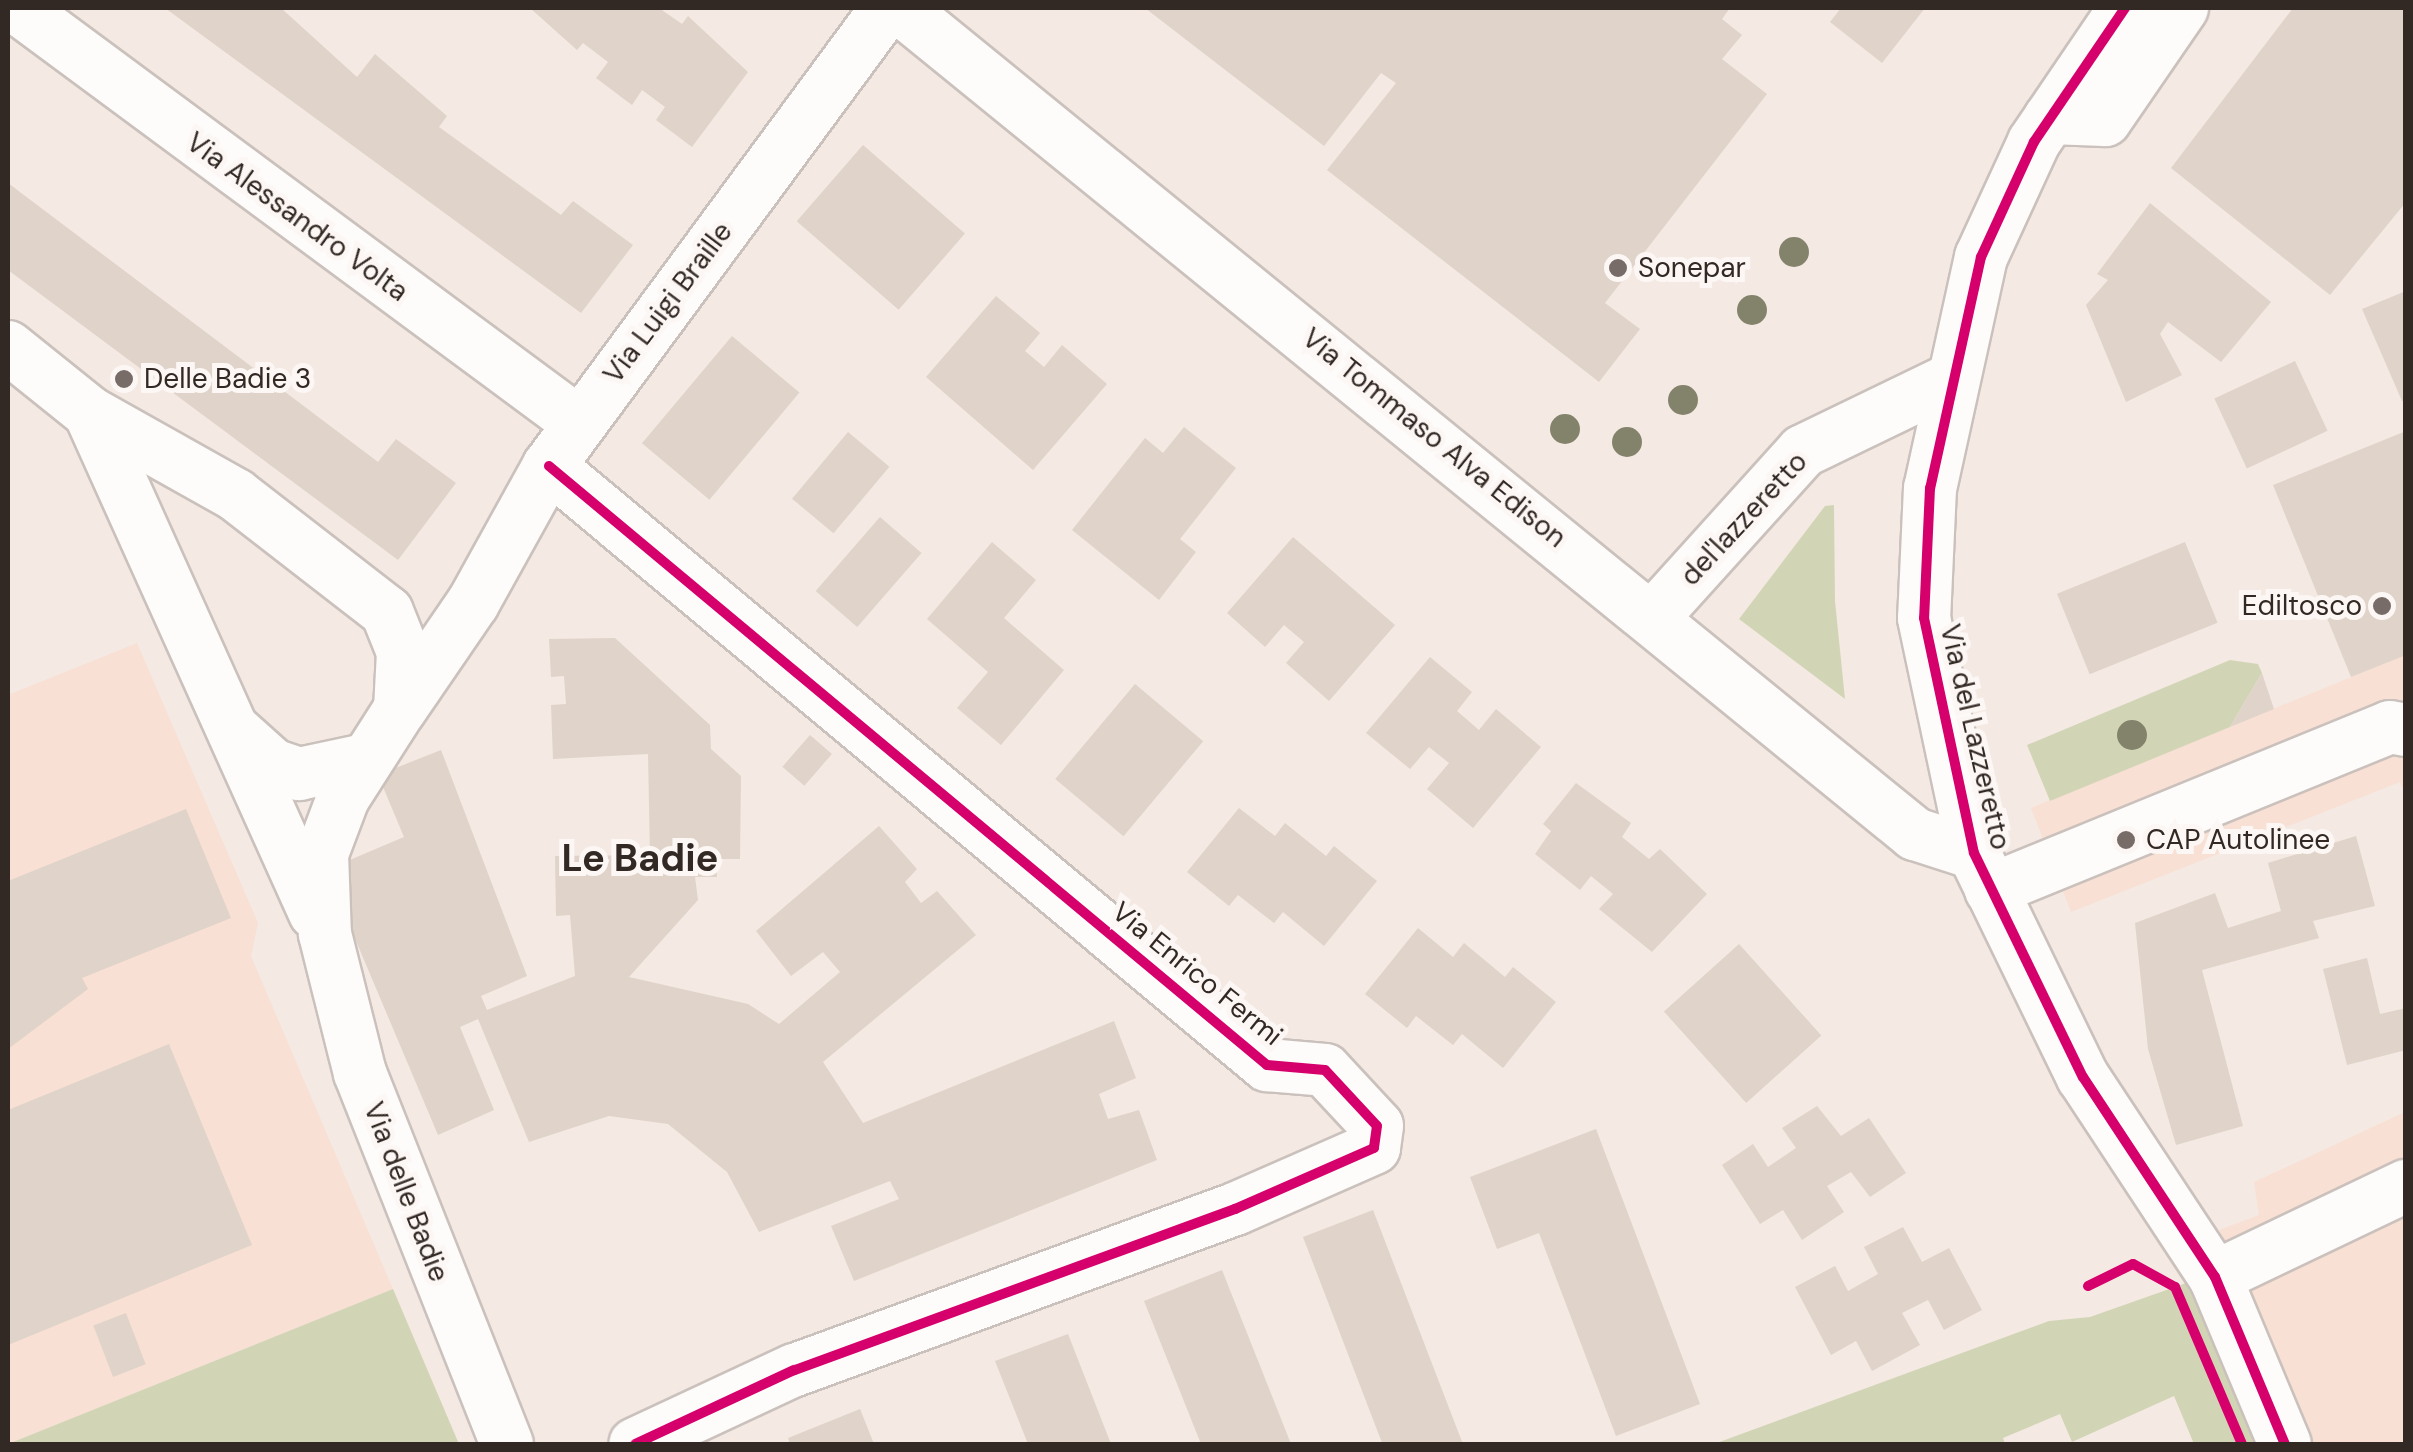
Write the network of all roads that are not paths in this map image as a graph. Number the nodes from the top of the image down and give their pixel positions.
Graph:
1 (18, 8) edge
2 (887, 8) edge
3 (900, 8) edge
4 (2125, 8) edge
5 (2182, 8) edge
6 (2050, 118) junction
7 (8, 347) edge
8 (1948, 380) junction
9 (90, 413) junction
10 (579, 423) junction
11 (548, 466) junction
12 (236, 495) junction
13 (158, 559) junction
14 (468, 610) junction
15 (386, 612) junction
16 (1654, 616) junction
17 (400, 709) junction
18 (225, 721) junction
19 (2406, 730) edge
20 (365, 760) junction
21 (1983, 871) junction
22 (325, 934) junction
23 (2406, 1186) edge
24 (2215, 1277) junction
25 (507, 1444) edge
26 (635, 1444) edge
27 (2285, 1444) edge

1 - 10 street, Via Alessandro Volta
2 - 10 street, Via Luigi Braille
3 - 16 street, Via Tommaso Alva Edison
4 - 6 street, Via del Lazzeretto
5 - 6 street
6 - 8 street, Via del Lazzeretto
7 - 9 street, Via delle Badie
8 - 16 street, del'lazzeretto
8 - 21 street, Via del Lazzeretto
9 - 12 street, Via delle Badie
9 - 13 street, Via delle Badie
10 - 11 street, Via Luigi Braille
11 - 14 street, Via Luigi Braille
11 - 26 street, Via Enrico Fermi
12 - 13 street
12 - 15 street, Via delle Badie
13 - 18 street, Via delle Badie
14 - 15 street
14 - 17 street, Via Luigi Braille
15 - 17 street
16 - 21 street, Via Tommaso Alva Edison
17 - 20 street, Via delle Badie
18 - 20 street, Via delle Badie
18 - 22 street, Via delle Badie
19 - 21 street
20 - 22 street, Via delle Badie
21 - 24 street, Via del Lazzeretto
22 - 25 street, Via delle Badie
23 - 24 street
24 - 27 street, Via del Lazzeretto

